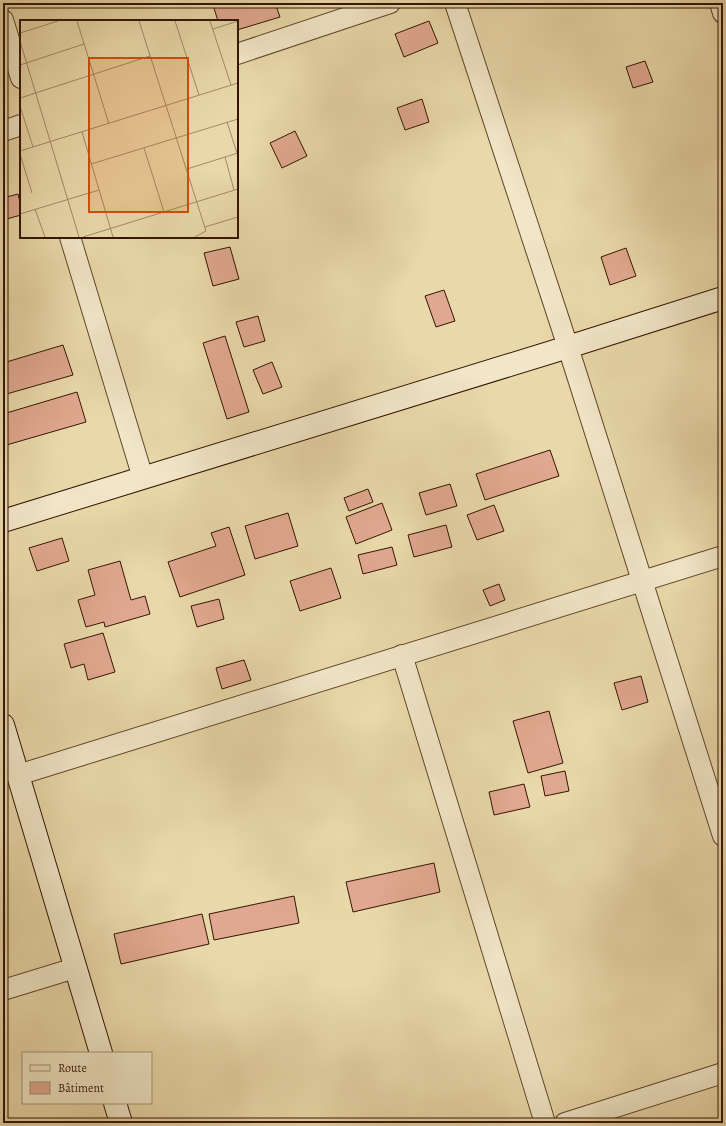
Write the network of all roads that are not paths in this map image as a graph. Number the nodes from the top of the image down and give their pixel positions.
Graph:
1 (390, 3) edge
2 (455, 3) edge
3 (720, 3) edge
4 (723, 13) edge
5 (3, 20) edge
6 (238, 54) edge
7 (20, 75) edge
8 (20, 125) edge
9 (3, 131) edge
10 (70, 238) edge
11 (723, 298) edge
12 (568, 347) junction
13 (144, 478) junction
14 (3, 521) edge
15 (723, 556) edge
16 (642, 580) junction
17 (402, 655) junction
18 (3, 725) edge
19 (18, 775) junction
20 (719, 810) edge
21 (723, 836) edge
22 (75, 968) junction
23 (3, 990) edge
24 (100, 1052) edge
25 (723, 1073) edge
26 (115, 1104) edge
27 (121, 1123) edge
28 (545, 1123) edge
29 (565, 1123) edge

1 - 6 street
2 - 12 street
3 - 4 street
5 - 7 street
8 - 9 street
10 - 13 street
11 - 12 main road
12 - 13 main road
12 - 16 street
13 - 14 main road
15 - 16 street
16 - 17 street
16 - 20 street
17 - 19 street
17 - 28 street
18 - 19 main road
19 - 22 main road
20 - 21 street
22 - 23 street
22 - 24 main road
25 - 29 street
26 - 27 main road

